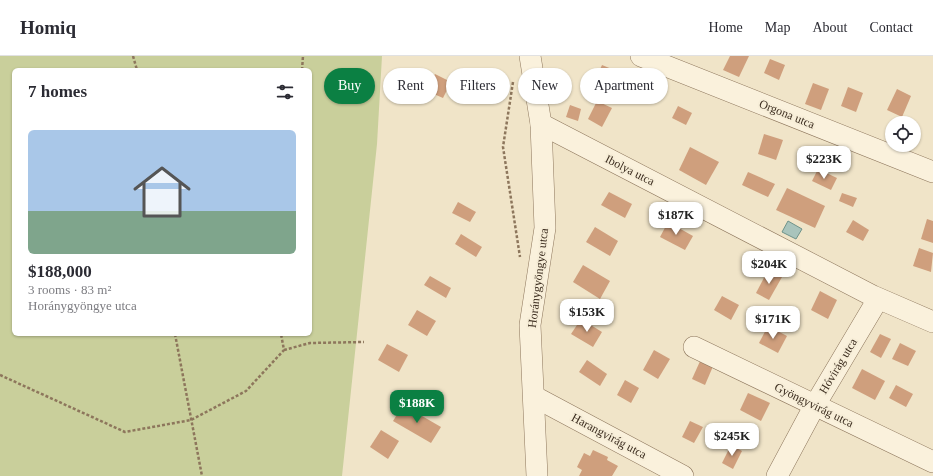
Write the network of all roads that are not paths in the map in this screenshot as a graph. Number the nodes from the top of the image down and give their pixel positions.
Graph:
1 (530, 56) edge
2 (641, 56) edge
3 (541, 124) junction
4 (933, 172) edge
5 (878, 299) junction
6 (933, 322) edge
7 (694, 347) dead end
8 (535, 397) junction
9 (815, 405) junction
10 (933, 462) edge
11 (537, 476) edge
12 (683, 476) edge
13 (777, 476) edge

1 - 3 street, Horánygyöngye utca
2 - 4 street, Orgona utca
3 - 5 street, Ibolya utca
3 - 8 street, Horánygyöngye utca
5 - 6 street, Ibolya utca
5 - 9 street, Hóvirág utca
7 - 9 street, Gyöngyvirág utca
8 - 11 street, Horánygyöngye utca
8 - 12 street, Harangvirág utca
9 - 10 street, Gyöngyvirág utca
9 - 13 street, Hóvirág utca

